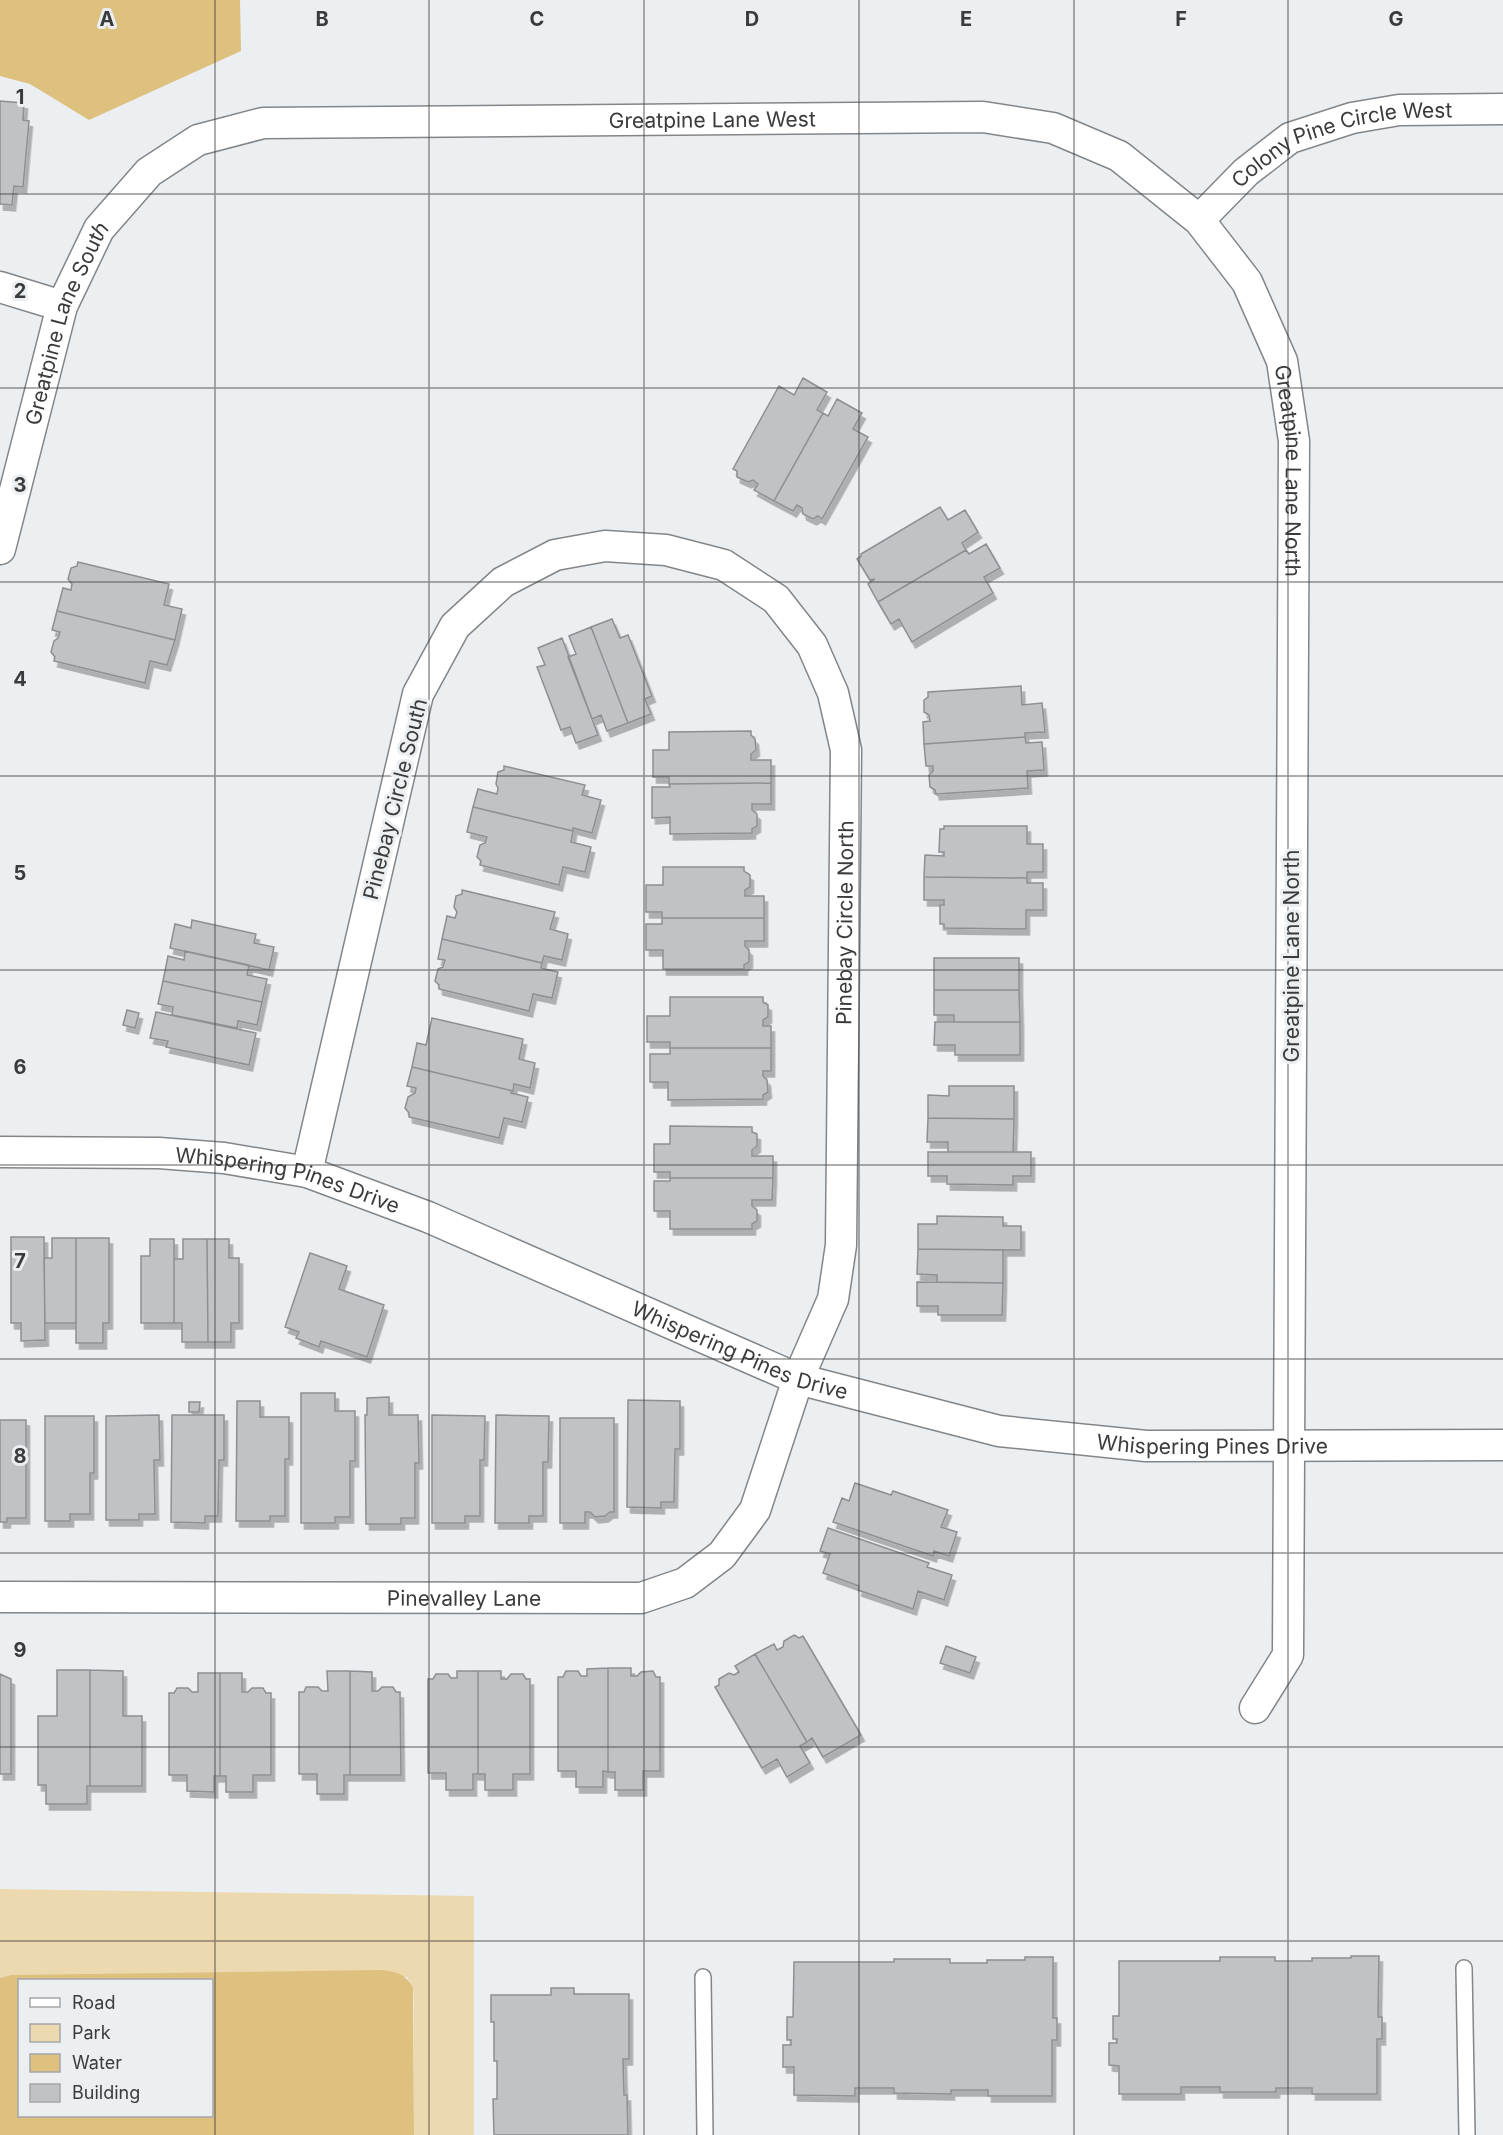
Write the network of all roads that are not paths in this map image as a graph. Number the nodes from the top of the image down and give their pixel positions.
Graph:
1 (1503, 109) edge
2 (198, 140) joint
3 (1199, 220) junction
4 (0, 287) edge
5 (62, 306) junction
6 (0, 549) edge
7 (666, 550) joint
8 (0, 1152) edge
9 (307, 1172) junction
10 (798, 1379) junction
11 (1288, 1445) junction
12 (1503, 1446) edge
13 (0, 1598) edge
14 (1255, 1708) dead end
15 (1464, 1968) dead end
16 (703, 1977) dead end
17 (705, 2135) edge
18 (1467, 2135) edge

1 - 3 street, Colony Pine Circle West
2 - 3 street, Greatpine Lane West
2 - 5 street, Greatpine Lane South
3 - 11 street, Greatpine Lane North
4 - 5 street
5 - 6 street, Greatpine Lane South
7 - 9 street, Pinebay Circle South
7 - 10 street, Pinebay Circle North
8 - 9 street, Whispering Pines Drive
9 - 10 street, Whispering Pines Drive
10 - 11 street, Whispering Pines Drive
10 - 13 street, Pinevalley Lane
11 - 12 street, Whispering Pines Drive
11 - 14 street, Greatpine Lane North
15 - 18 lane
16 - 17 lane

